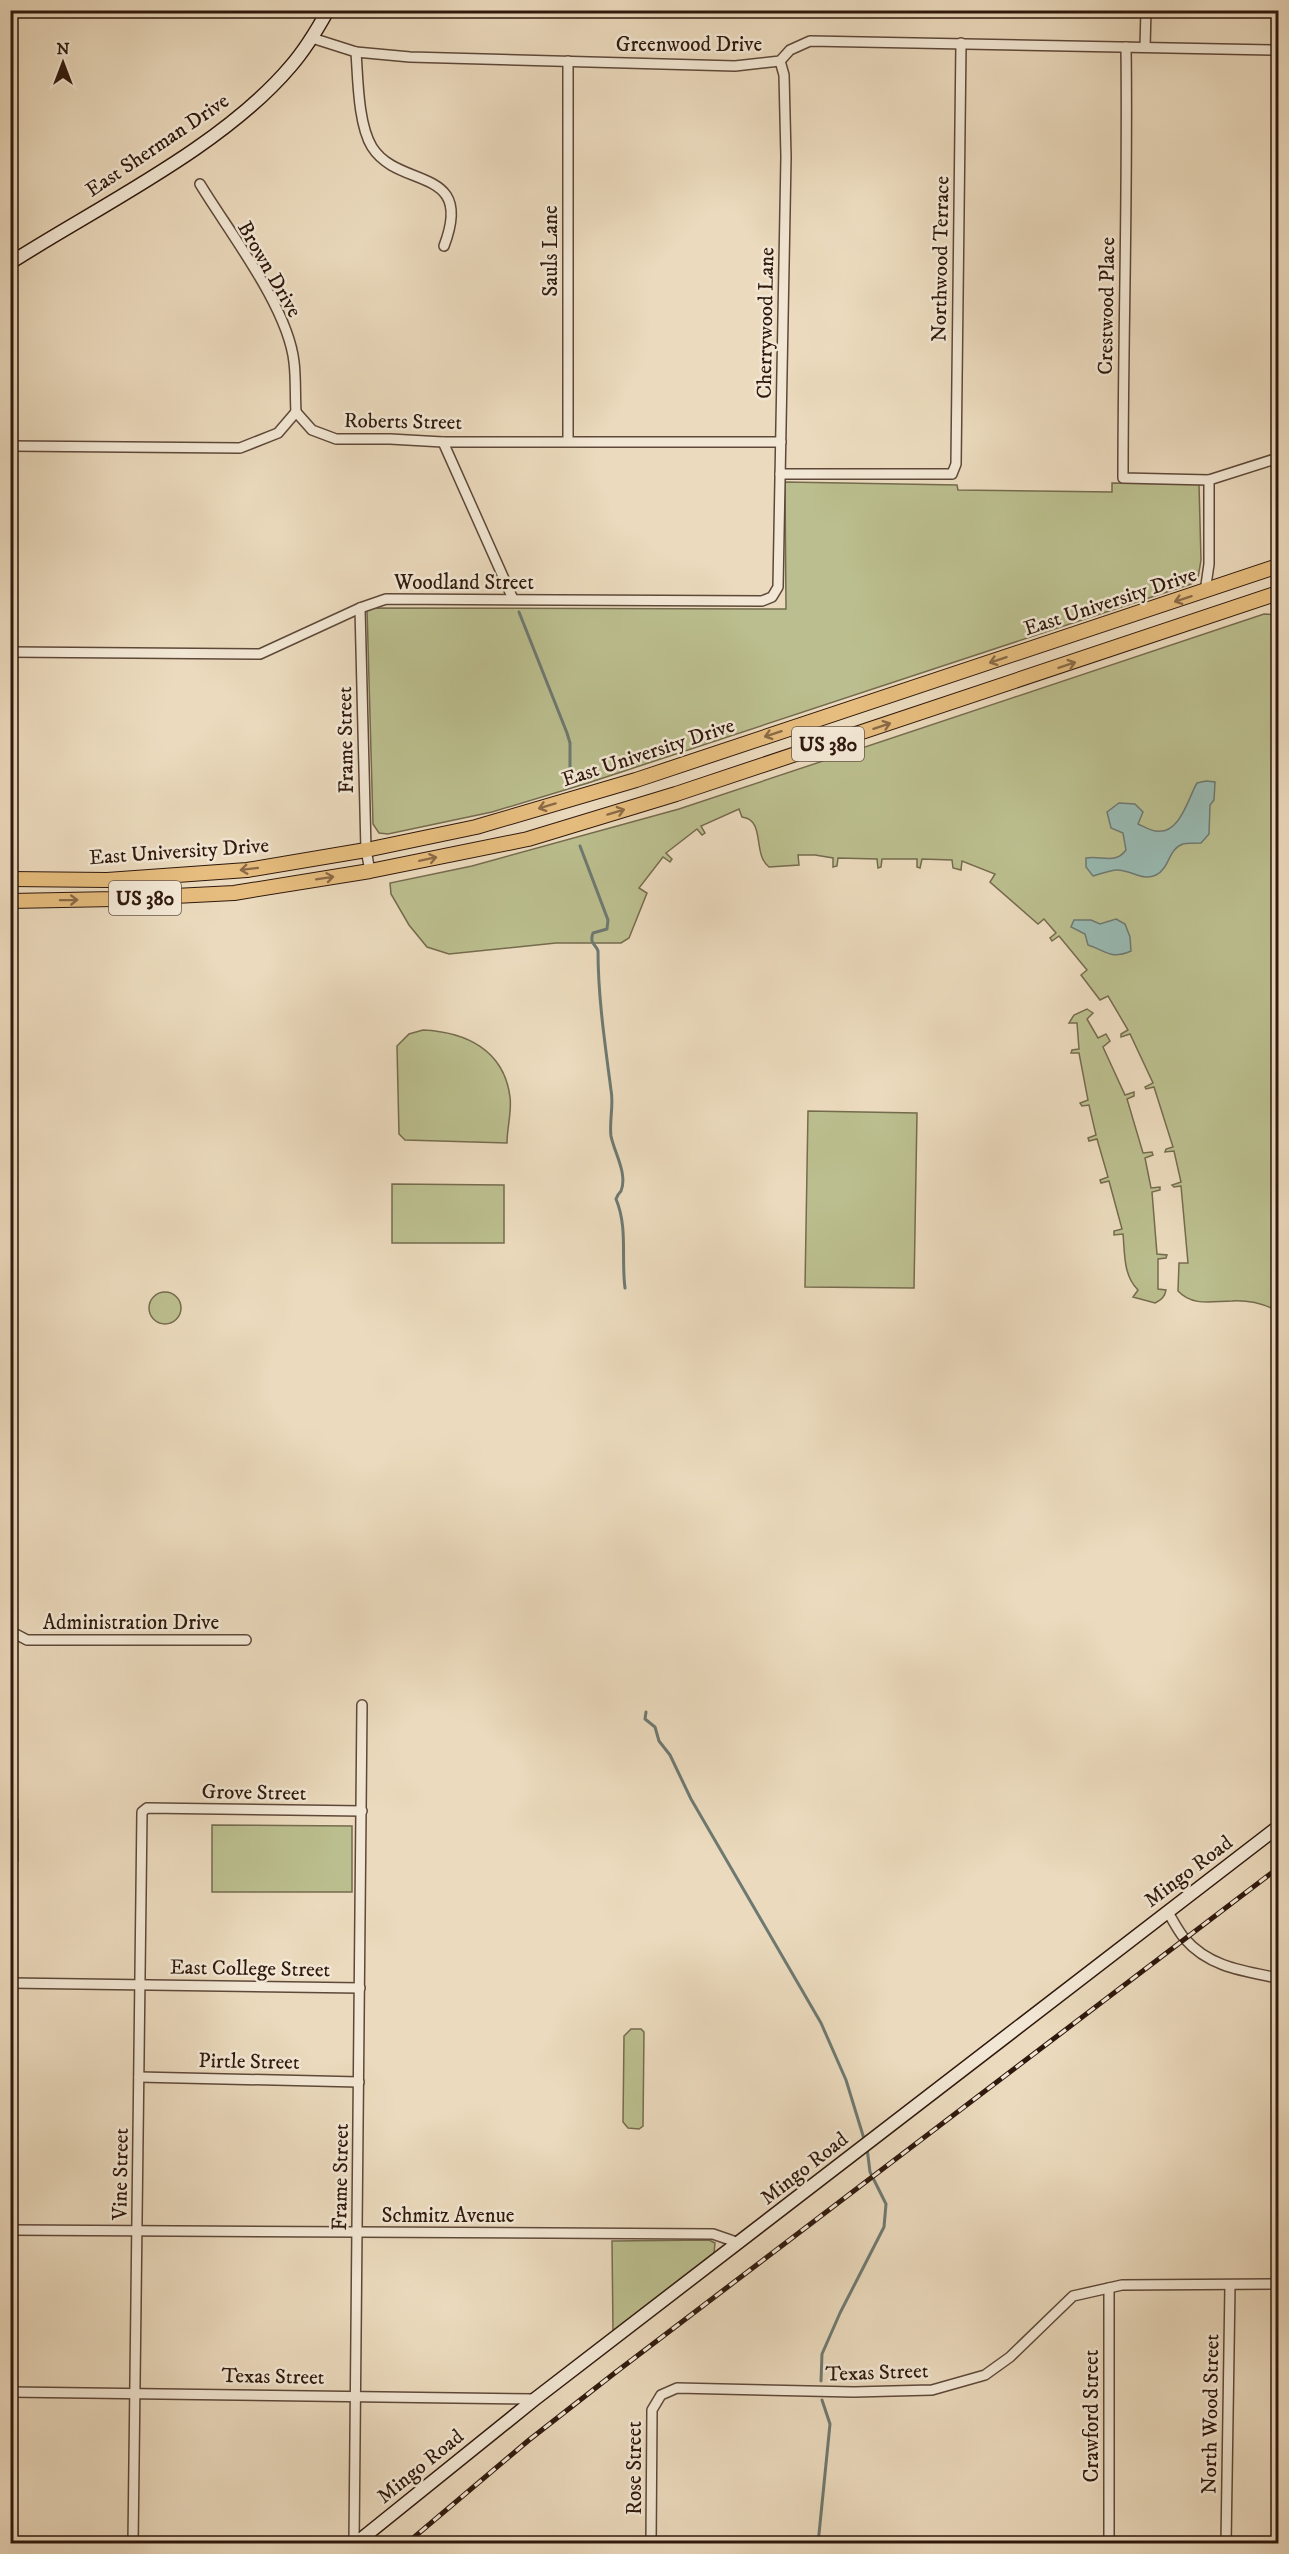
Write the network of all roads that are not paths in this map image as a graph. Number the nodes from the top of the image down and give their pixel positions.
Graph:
1 (328, 10) edge
2 (1146, 10) edge
3 (312, 38) junction
4 (961, 43) junction
5 (1126, 47) junction
6 (1145, 47) junction
7 (1278, 50) edge
8 (356, 52) junction
9 (568, 61) junction
10 (780, 61) junction
11 (200, 184) dead end
12 (444, 246) dead end
13 (10, 263) edge
14 (296, 412) junction
15 (568, 441) junction
16 (442, 442) junction
17 (781, 442) junction
18 (10, 446) edge
19 (1278, 458) edge
20 (780, 474) junction
21 (1209, 480) junction
22 (1278, 566) edge
23 (778, 587) joint
24 (1205, 592) junction
25 (1278, 592) edge
26 (513, 599) junction
27 (360, 608) junction
28 (10, 652) edge
29 (366, 850) junction
30 (370, 871) junction
31 (10, 879) edge
32 (10, 901) edge
33 (12, 1635) edge
34 (246, 1640) dead end
35 (362, 1705) dead end
36 (147, 1808) joint
37 (362, 1811) junction
38 (1278, 1827) edge
39 (1167, 1911) junction
40 (1278, 1978) edge
41 (10, 1983) edge
42 (140, 1984) junction
43 (360, 1988) junction
44 (139, 2077) junction
45 (359, 2082) junction
46 (10, 2230) edge
47 (137, 2231) junction
48 (357, 2232) junction
49 (739, 2243) junction
50 (1278, 2284) edge
51 (1230, 2285) junction
52 (1109, 2288) junction
53 (10, 2392) edge
54 (135, 2392) junction
55 (356, 2395) junction
56 (661, 2395) joint
57 (535, 2399) junction
58 (134, 2544) edge
59 (355, 2544) edge
60 (651, 2544) edge
61 (1109, 2544) edge
62 (1226, 2544) edge

1 - 3 street, East Sherman Drive
2 - 6 street
3 - 8 street, Greenwood Drive
3 - 13 street, East Sherman Drive
4 - 5 street, Greenwood Drive
4 - 10 street, Greenwood Drive
4 - 20 street, Northwood Terrace
5 - 6 street, Greenwood Drive
5 - 21 street, Crestwood Place
6 - 7 street, Greenwood Drive
8 - 9 street, Greenwood Drive
8 - 12 street
9 - 10 street, Greenwood Drive
9 - 15 street, Sauls Lane
10 - 17 street, Cherrywood Lane
11 - 14 street, Brown Drive
14 - 16 street, Roberts Street
14 - 18 street
15 - 16 street, Roberts Street
15 - 17 street, Roberts Street
16 - 26 street
17 - 20 street, Cherrywood Lane
19 - 21 street
20 - 23 street, Cherrywood Lane
21 - 24 street
22 - 24 main road, East University Drive / US 380
23 - 26 street, Woodland Street
24 -> 29 main road, East University Drive / US 380
30 -> 25 main road, East University Drive / US 380
26 - 27 street, Woodland Street
27 - 28 street, Woodland Street
27 - 29 street, Frame Street
29 - 30 street, Frame Street
29 -> 31 main road, East University Drive / US 380
32 -> 30 main road, East University Drive / US 380
33 - 34 street, Administration Drive
35 - 37 street, Frame Street
36 - 37 street, Grove Street
36 - 42 street, Vine Street
37 - 43 street, Frame Street
38 - 39 street, Mingo Road
39 - 40 street
39 - 49 street, Mingo Road
41 - 42 street, East College Street
42 - 43 street, East College Street
42 - 44 street, Vine Street
43 - 45 street, Frame Street
44 - 45 street, Pirtle Street
44 - 47 street, Vine Street
45 - 48 street, Frame Street
46 - 47 street, Schmitz Avenue
47 - 48 street, Schmitz Avenue
47 - 54 street, Vine Street
48 - 49 street, Schmitz Avenue
48 - 55 street, Frame Street
49 - 57 street, Mingo Road
50 - 51 street, Texas Street
51 - 52 street, Texas Street
51 - 62 street, North Wood Street
52 - 56 street, Texas Street
52 - 61 street, Crawford Street
53 - 54 street, Texas Street
54 - 55 street, Texas Street
54 - 58 street, Vine Street
55 - 57 street, Texas Street
55 - 59 street, Frame Street
56 - 60 street, Rose Street
57 - 59 street, Mingo Road

